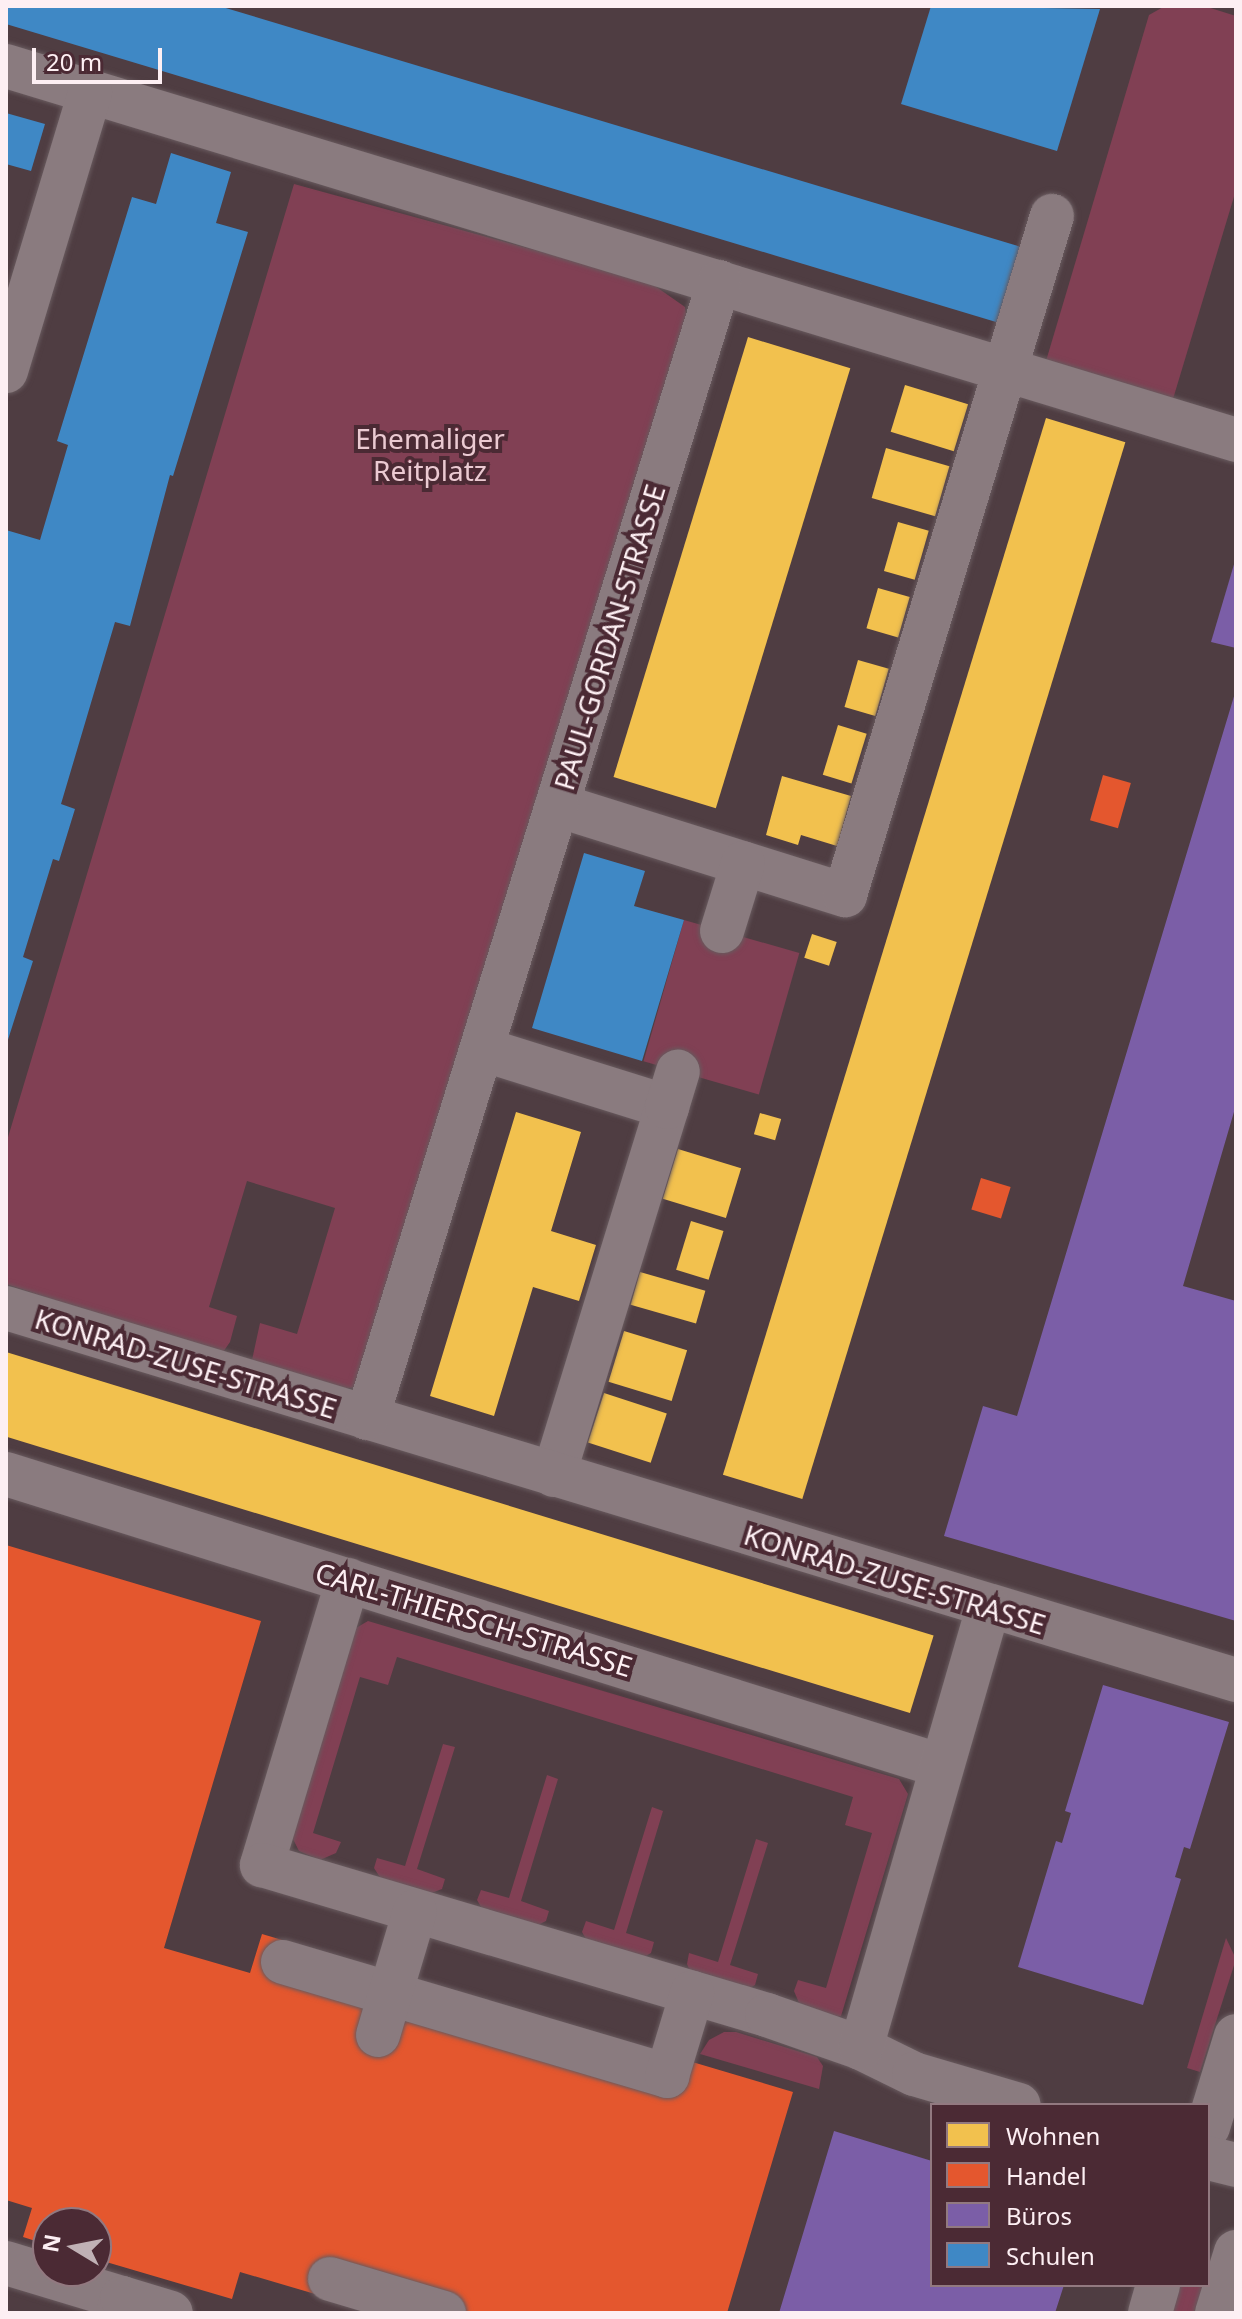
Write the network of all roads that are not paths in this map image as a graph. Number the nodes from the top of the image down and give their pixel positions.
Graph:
1 (6, 66) edge
2 (90, 92) junction
3 (1052, 216) dead end
4 (719, 282) junction
5 (1006, 369) junction
6 (6, 371) edge
7 (1236, 440) edge
8 (557, 805) junction
9 (743, 863) junction
10 (722, 931) dead end
11 (482, 1049) junction
12 (6, 1308) edge
13 (367, 1418) junction
14 (6, 1474) edge
15 (554, 1475) junction
16 (348, 1580) junction
17 (988, 1608) junction
18 (1236, 1680) edge
19 (942, 1766) junction
20 (415, 1911) junction
21 (283, 1962) dead end
22 (692, 1993) junction
23 (378, 2035) dead end
24 (1236, 2036) edge
25 (861, 2048) junction
26 (1012, 2103) edge
27 (1210, 2120) edge
28 (1210, 2158) edge
29 (1236, 2165) edge
30 (1236, 2252) edge
31 (6, 2263) edge
32 (330, 2279) dead end
33 (1157, 2287) edge
34 (120, 2305) edge
35 (171, 2313) edge
36 (444, 2313) edge
37 (1150, 2313) edge
38 (1217, 2313) edge

1 - 2 street
2 - 4 street
2 - 6 street
3 - 5 street
4 - 5 street
4 - 8 street, PAUL-GORDAN-STRASSE
5 - 7 street
5 - 9 street, PAUL-GORDAN-STRASSE
8 - 9 street, PAUL-GORDAN-STRASSE
8 - 11 street, KONRAD-ZUSE-STRASSE
9 - 10 street
11 - 13 street, KONRAD-ZUSE-STRASSE
11 - 15 street
12 - 13 street, KONRAD-ZUSE-STRASSE
13 - 15 street, KONRAD-ZUSE-STRASSE
14 - 16 street, CARL-THIERSCH-STRASSE
15 - 17 street, KONRAD-ZUSE-STRASSE
16 - 19 street, CARL-THIERSCH-STRASSE
16 - 20 street
17 - 18 street, KONRAD-ZUSE-STRASSE
17 - 19 street
19 - 25 street
20 - 22 street
20 - 23 street
21 - 22 street
22 - 25 street
24 - 27 street
25 - 26 street
28 - 29 street
30 - 38 street
31 - 34 street
32 - 36 street
33 - 37 street
34 - 35 street

